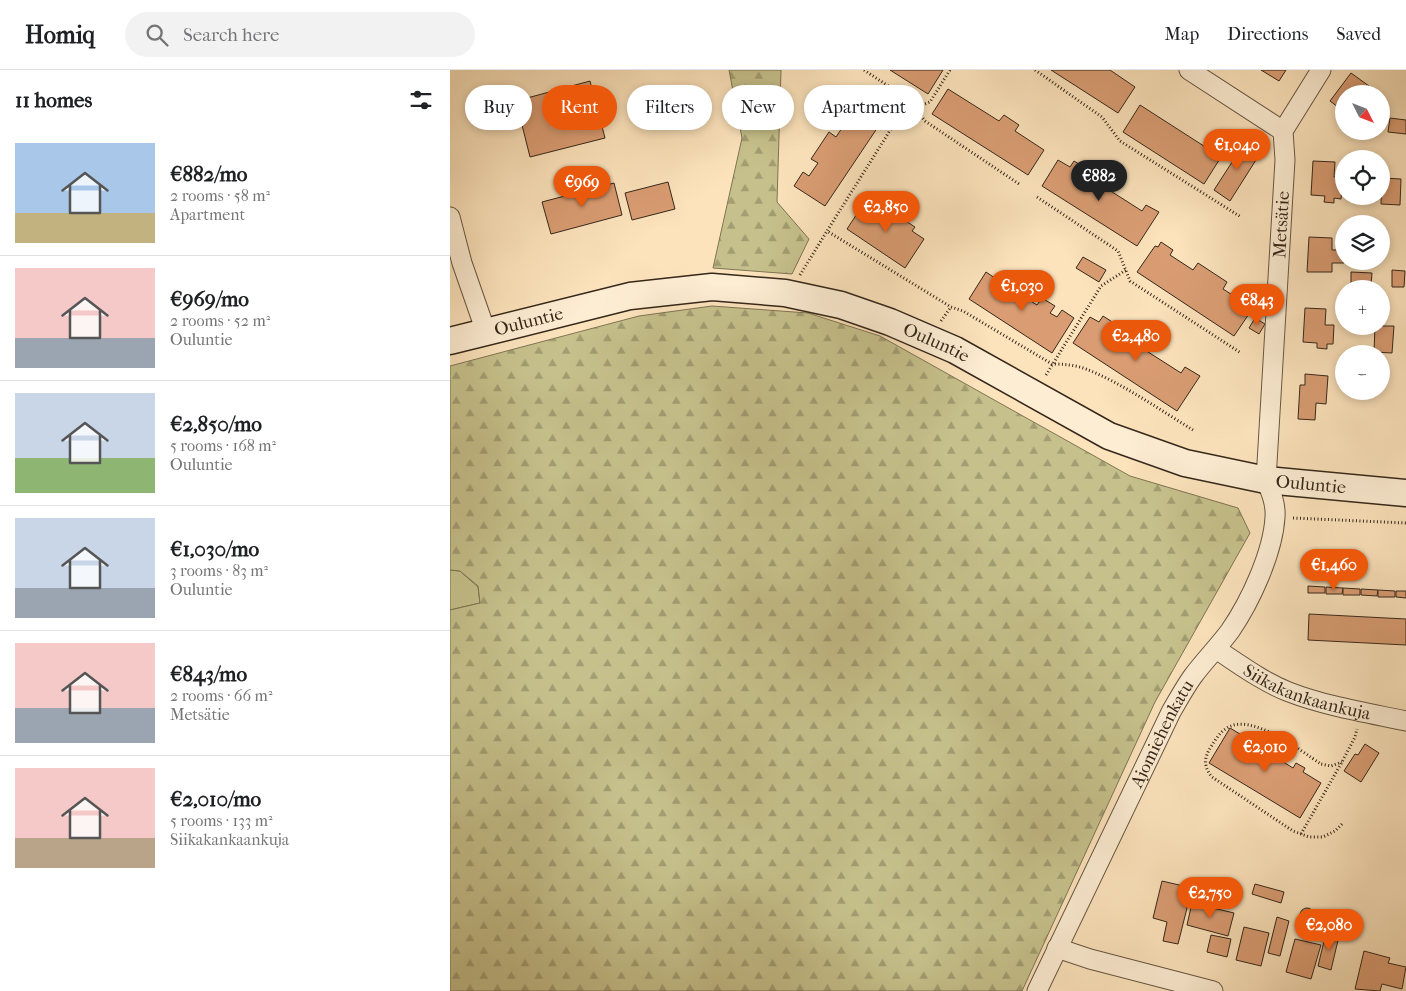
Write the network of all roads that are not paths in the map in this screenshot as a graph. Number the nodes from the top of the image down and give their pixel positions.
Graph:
1 (1189, 70) edge
2 (1321, 70) edge
3 (1283, 131) junction
4 (450, 217) edge
5 (486, 332) junction
6 (450, 341) edge
7 (1266, 480) junction
8 (1406, 493) edge
9 (1216, 649) junction
10 (1406, 720) edge
11 (1057, 948) junction
12 (1209, 990) edge
13 (1037, 991) edge

1 - 3 street
2 - 3 street
3 - 7 street, Metsätie
4 - 5 street
5 - 6 street, Ouluntie
5 - 7 street, Ouluntie
7 - 8 street, Ouluntie
7 - 9 street, Ajomiehenkatu
9 - 10 street, Siikakankaankuja
9 - 11 street, Ajomiehenkatu
11 - 12 street
11 - 13 street, Ajomiehenkatu

